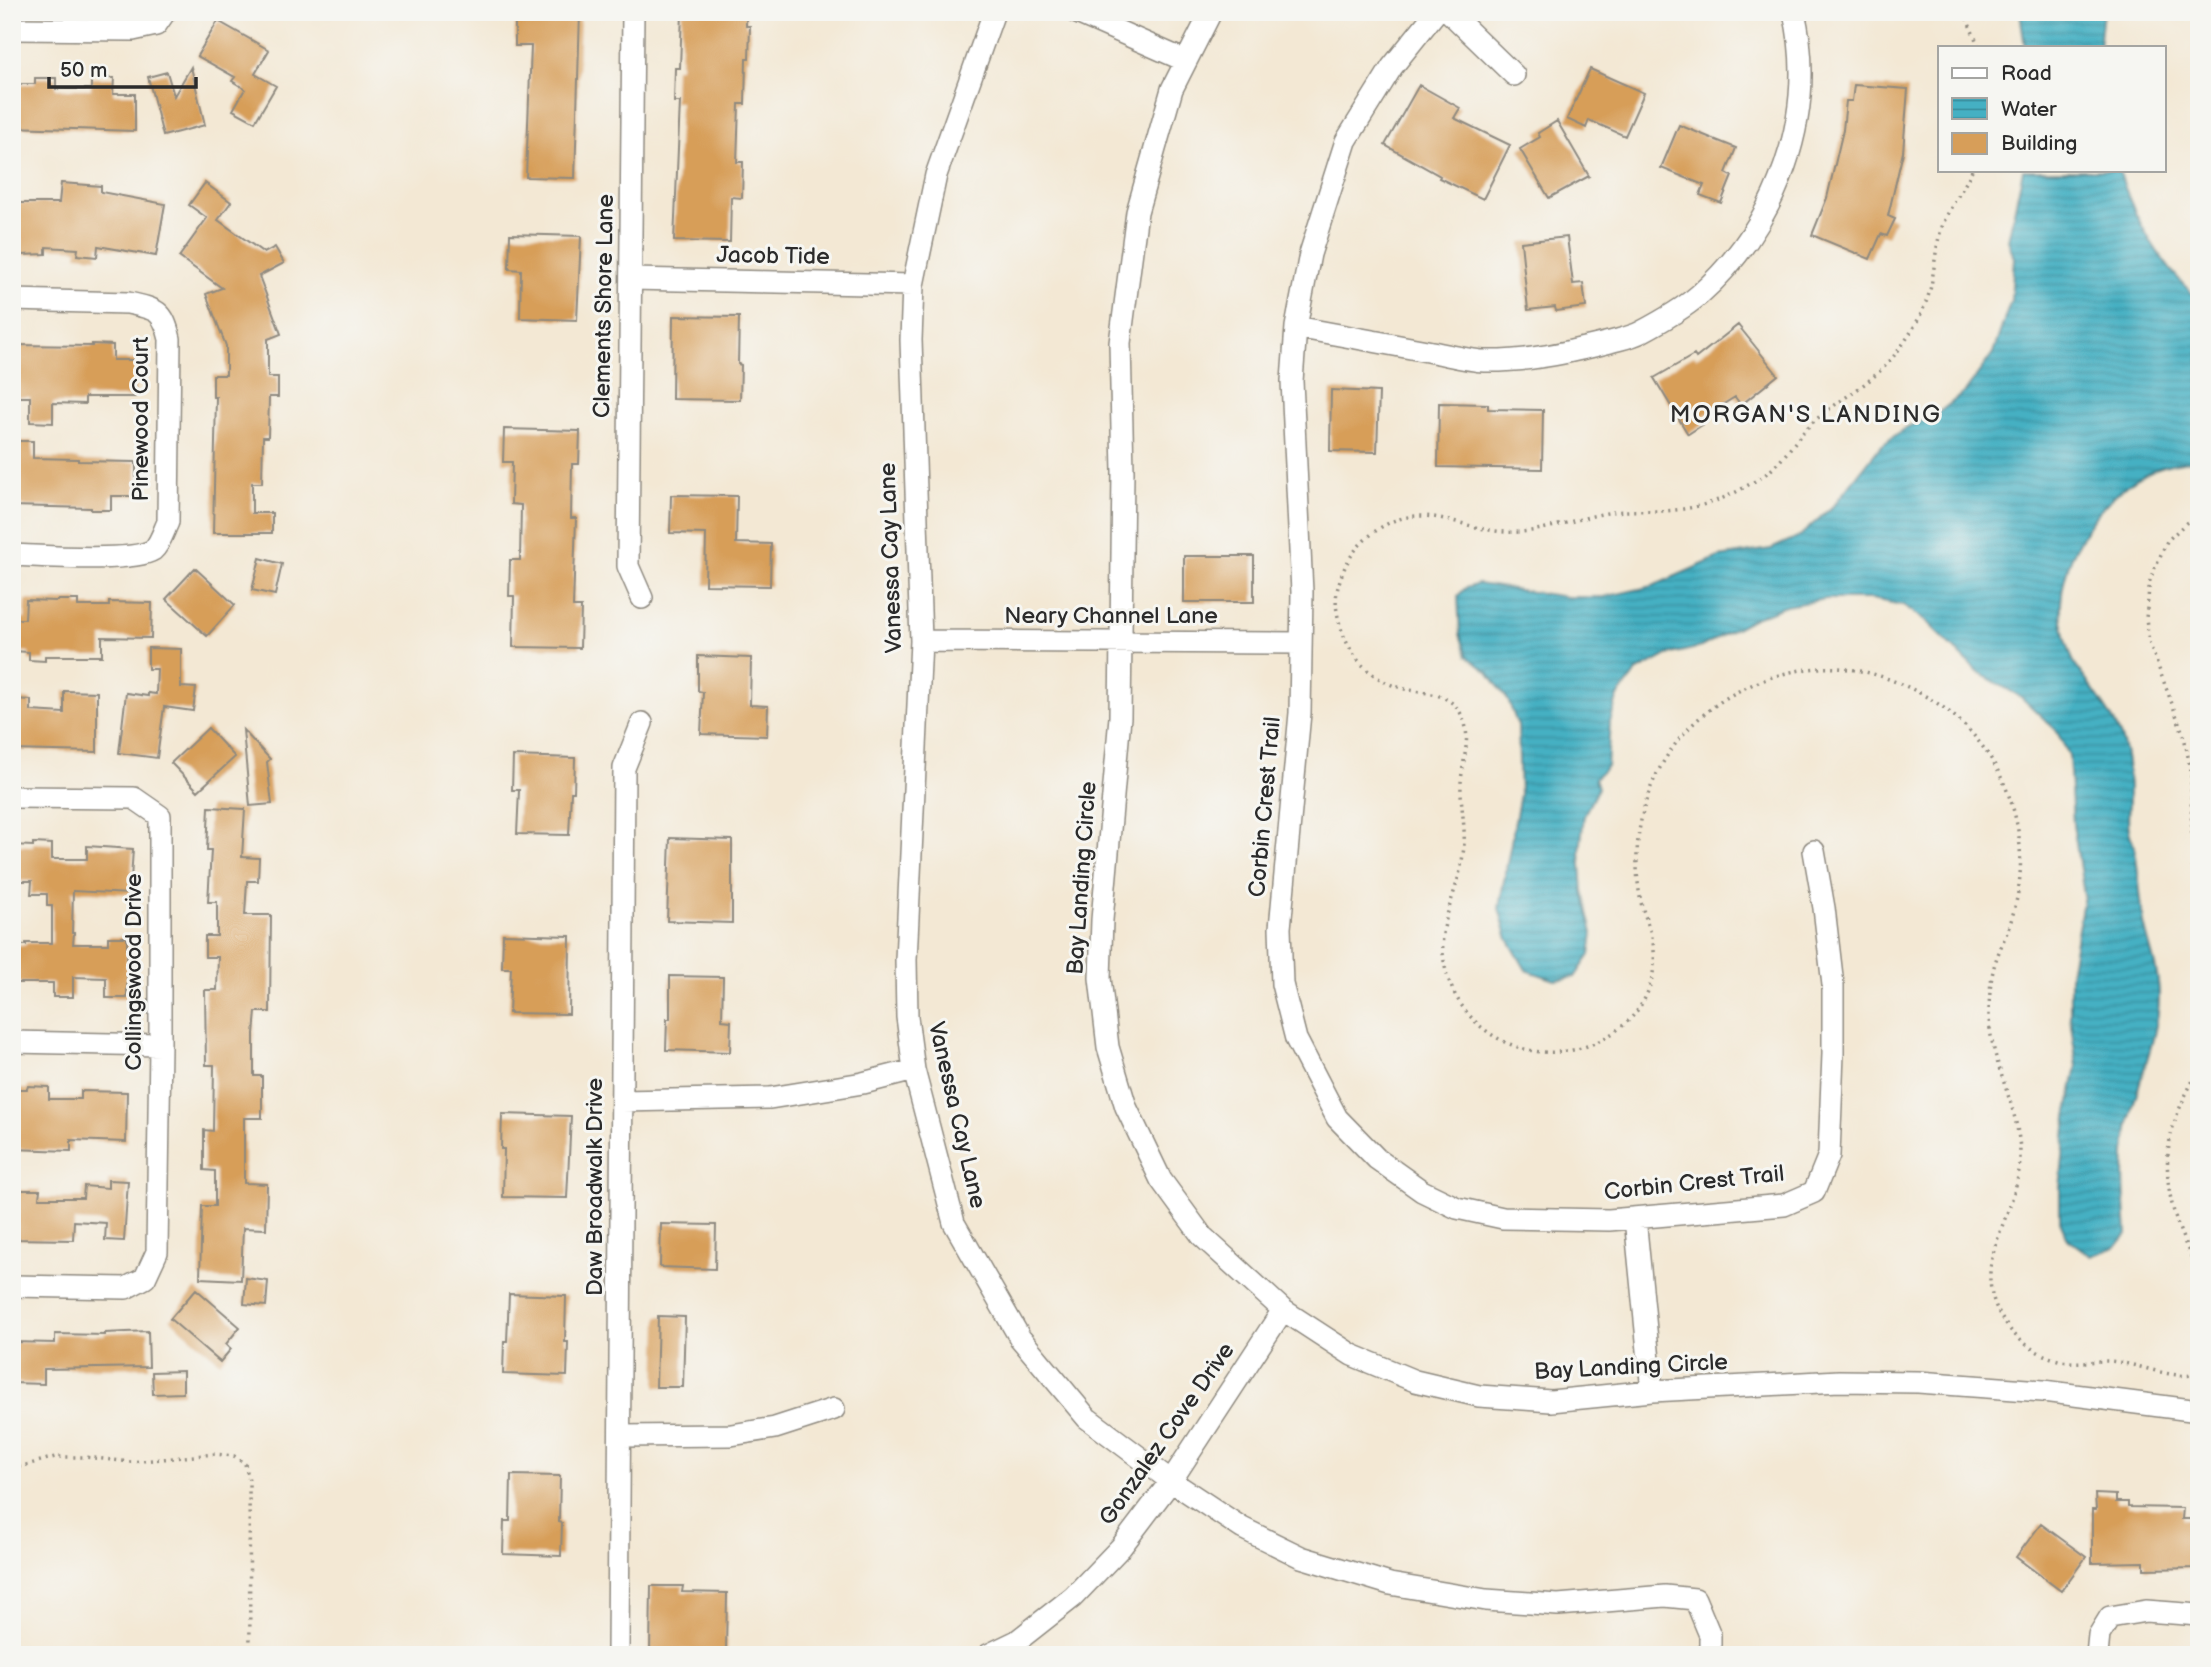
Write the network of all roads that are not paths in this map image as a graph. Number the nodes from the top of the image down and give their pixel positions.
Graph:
1 (165, 12) edge
2 (633, 12) edge
3 (994, 12) edge
4 (1075, 12) edge
5 (1211, 12) edge
6 (1436, 12) edge
7 (1448, 12) edge
8 (1794, 12) edge
9 (12, 29) edge
10 (1186, 61) junction
11 (1514, 75) dead end
12 (631, 279) junction
13 (913, 285) junction
14 (12, 300) edge
15 (1296, 327) junction
16 (12, 555) edge
17 (642, 598) dead end
18 (921, 641) junction
19 (1121, 642) junction
20 (1301, 643) junction
21 (642, 723) dead end
22 (12, 797) edge
23 (1815, 851) dead end
24 (12, 1042) edge
25 (160, 1045) junction
26 (915, 1070) junction
27 (622, 1101) junction
28 (1635, 1219) junction
29 (12, 1286) edge
30 (1283, 1310) junction
31 (1652, 1391) junction
32 (834, 1409) dead end
33 (2199, 1411) edge
34 (621, 1436) junction
35 (1171, 1481) junction
36 (2199, 1615) edge
37 (1021, 1648) edge
38 (618, 1655) edge
39 (988, 1655) edge
40 (1710, 1655) edge
41 (2097, 1655) edge

1 - 9 street
2 - 12 street, Clements Shore Lane
3 - 13 street, Vanessa Cay Lane
4 - 10 street
5 - 10 street, Bay Landing Circle
6 - 15 street, Corbin Crest Trail
7 - 11 street
8 - 15 street
10 - 19 street, Bay Landing Circle
12 - 13 street, Jacob Tide
12 - 17 street, Clements Shore Lane
13 - 18 street, Vanessa Cay Lane
14 - 16 street, Pinewood Court
15 - 20 street, Corbin Crest Trail
18 - 19 street, Neary Channel Lane
18 - 26 street, Vanessa Cay Lane
19 - 20 street, Neary Channel Lane
19 - 30 street, Bay Landing Circle
20 - 28 street, Corbin Crest Trail
21 - 27 street, Daw Broadwalk Drive
22 - 25 street, Collingswood Drive
23 - 28 street, Corbin Crest Trail
24 - 25 street
25 - 29 street, Collingswood Drive
26 - 27 street
26 - 35 street, Vanessa Cay Lane
27 - 34 street, Daw Broadwalk Drive
28 - 31 street
30 - 31 street, Bay Landing Circle
30 - 35 street, Gonzalez Cove Drive
31 - 33 street, Bay Landing Circle
32 - 34 street
34 - 38 street, Daw Broadwalk Drive
35 - 37 street, Gonzalez Cove Drive
35 - 40 street, Vanessa Cay Lane
36 - 41 street
37 - 39 street, Gonzalez Cove Drive

